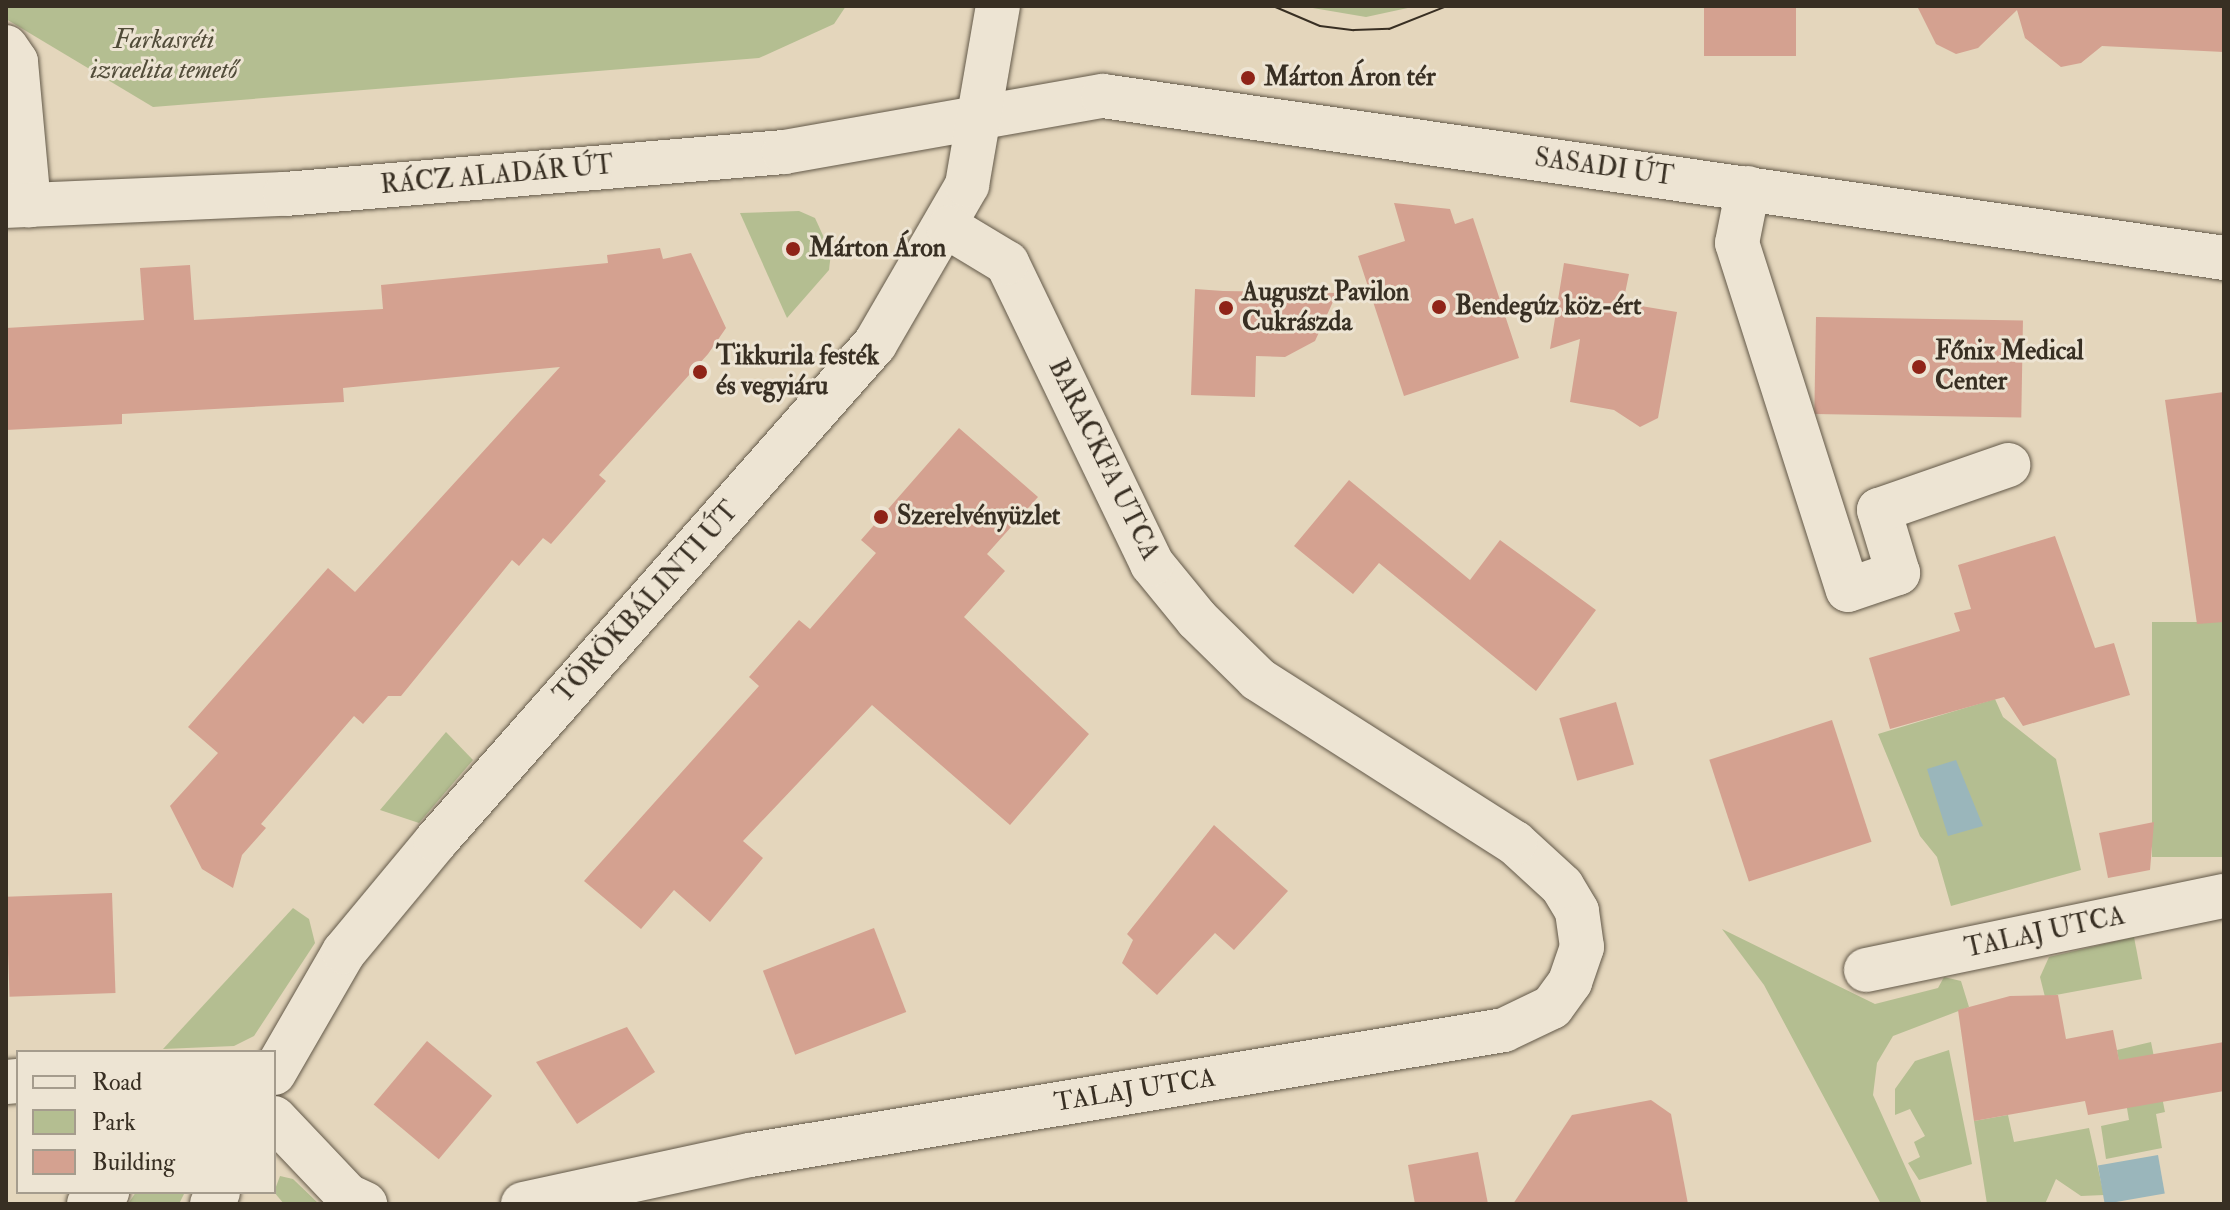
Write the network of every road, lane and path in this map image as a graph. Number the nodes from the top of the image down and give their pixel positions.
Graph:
1 (998, 6) edge
2 (6, 47) edge
3 (984, 114) junction
4 (1748, 188) junction
5 (17, 205) edge
6 (949, 228) junction
7 (2224, 258) edge
8 (2008, 465) dead end
9 (1515, 843) joint
10 (2224, 896) edge
11 (1866, 970) dead end
12 (276, 1070) edge
13 (276, 1120) edge
14 (541, 1202) edge
15 (365, 1204) edge

1 - 3 street
2 - 5 street
3 - 4 street, SASADI ÚT
3 - 5 street, RÁCZ ALADÁR ÚT
3 - 6 street, TÖRÖKBÁLINTI ÚT
4 - 7 street, SASADI ÚT
4 - 8 street
6 - 9 street, BARACKFA UTCA
6 - 12 street, TÖRÖKBÁLINTI ÚT
9 - 14 street, TALAJ UTCA
10 - 11 street, TALAJ UTCA
13 - 15 street

